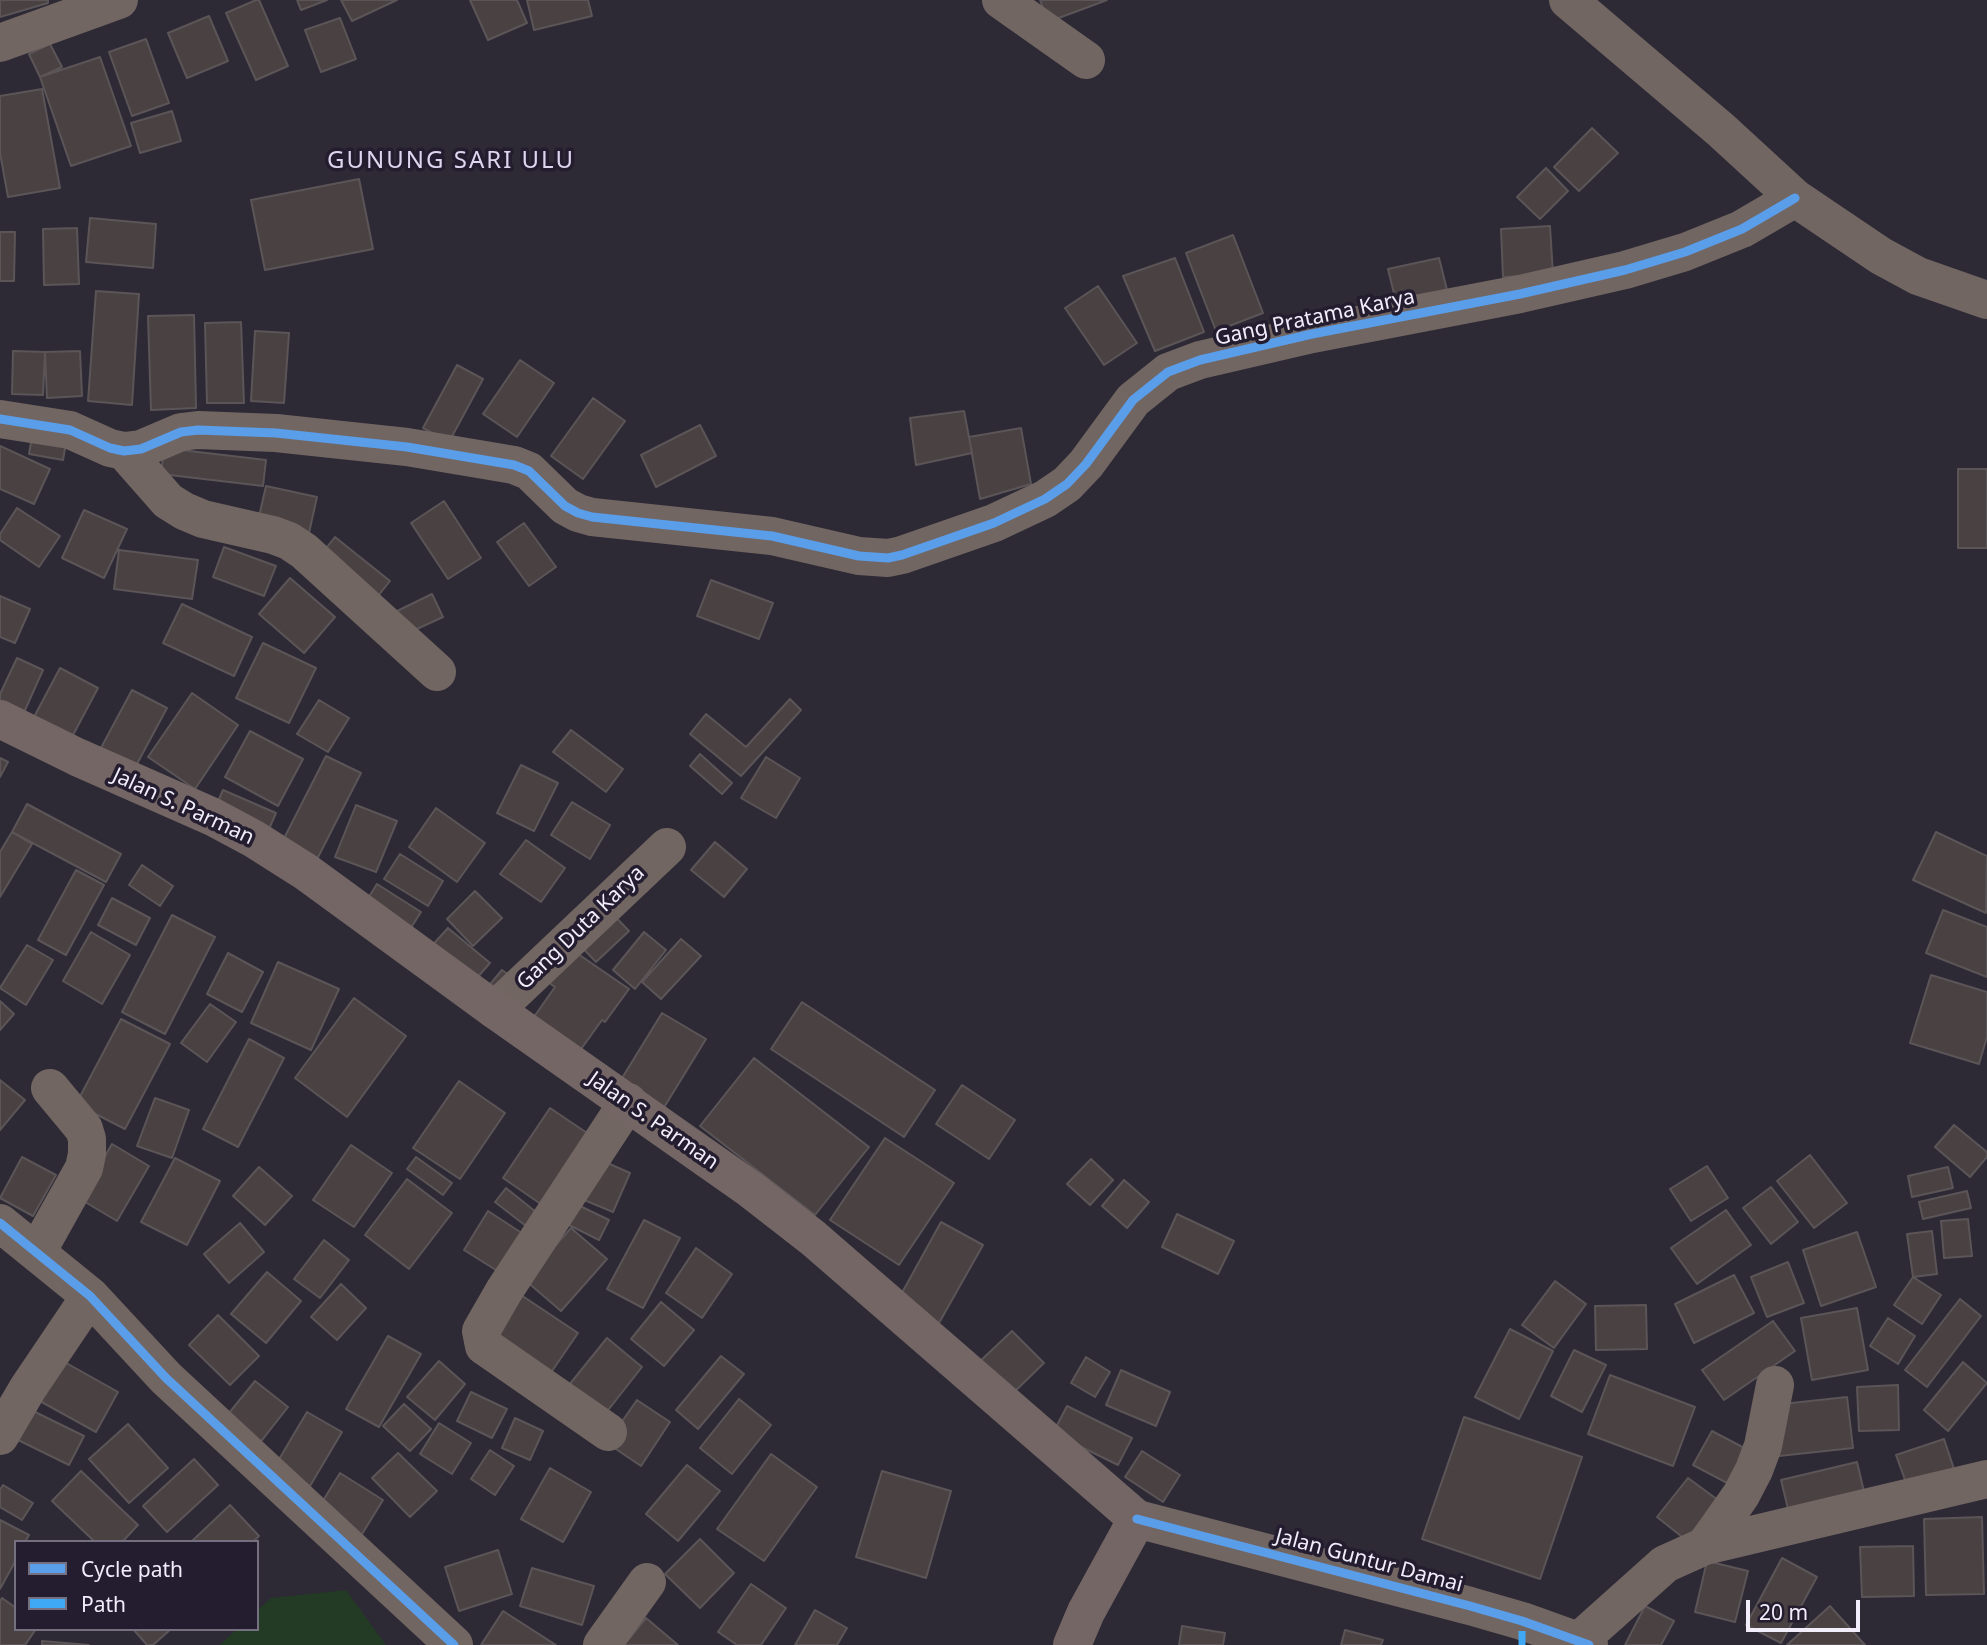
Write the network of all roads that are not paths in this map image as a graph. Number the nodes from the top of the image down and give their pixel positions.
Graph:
1 (119, 0) edge
2 (1001, 0) edge
3 (1568, 0) edge
4 (0, 43) edge
5 (1086, 60) dead end
6 (1795, 198) junction
7 (1987, 300) edge
8 (0, 419) edge
9 (124, 451) junction
10 (437, 672) dead end
11 (0, 719) edge
12 (667, 847) dead end
13 (495, 1010) junction
14 (50, 1088) dead end
15 (628, 1102) junction
16 (0, 1223) edge
17 (37, 1252) junction
18 (90, 1296) junction
19 (1775, 1385) dead end
20 (608, 1432) dead end
21 (0, 1436) edge
22 (1987, 1479) edge
23 (1137, 1518) junction
24 (1705, 1545) junction
25 (647, 1582) dead end
26 (1522, 1633) edge
27 (1584, 1643) edge
28 (454, 1645) edge
29 (602, 1645) edge
30 (1072, 1645) edge

1 - 4 street
2 - 5 street
3 - 6 street
6 - 7 street
6 - 9 street, Gang Pratama Karya
8 - 9 street
9 - 10 street
11 - 13 main road, Jalan S. Parman
12 - 13 street, Gang Duta Karya
13 - 15 main road, Jalan S. Parman
14 - 17 street
15 - 20 street
15 - 23 main road, Jalan S. Parman
16 - 17 street
17 - 18 street
18 - 21 street
18 - 28 street
19 - 24 street
22 - 24 street
23 - 26 street, Jalan Guntur Damai
23 - 30 main road
24 - 27 street
25 - 29 street
26 - 27 street, Jalan Guntur Damai

